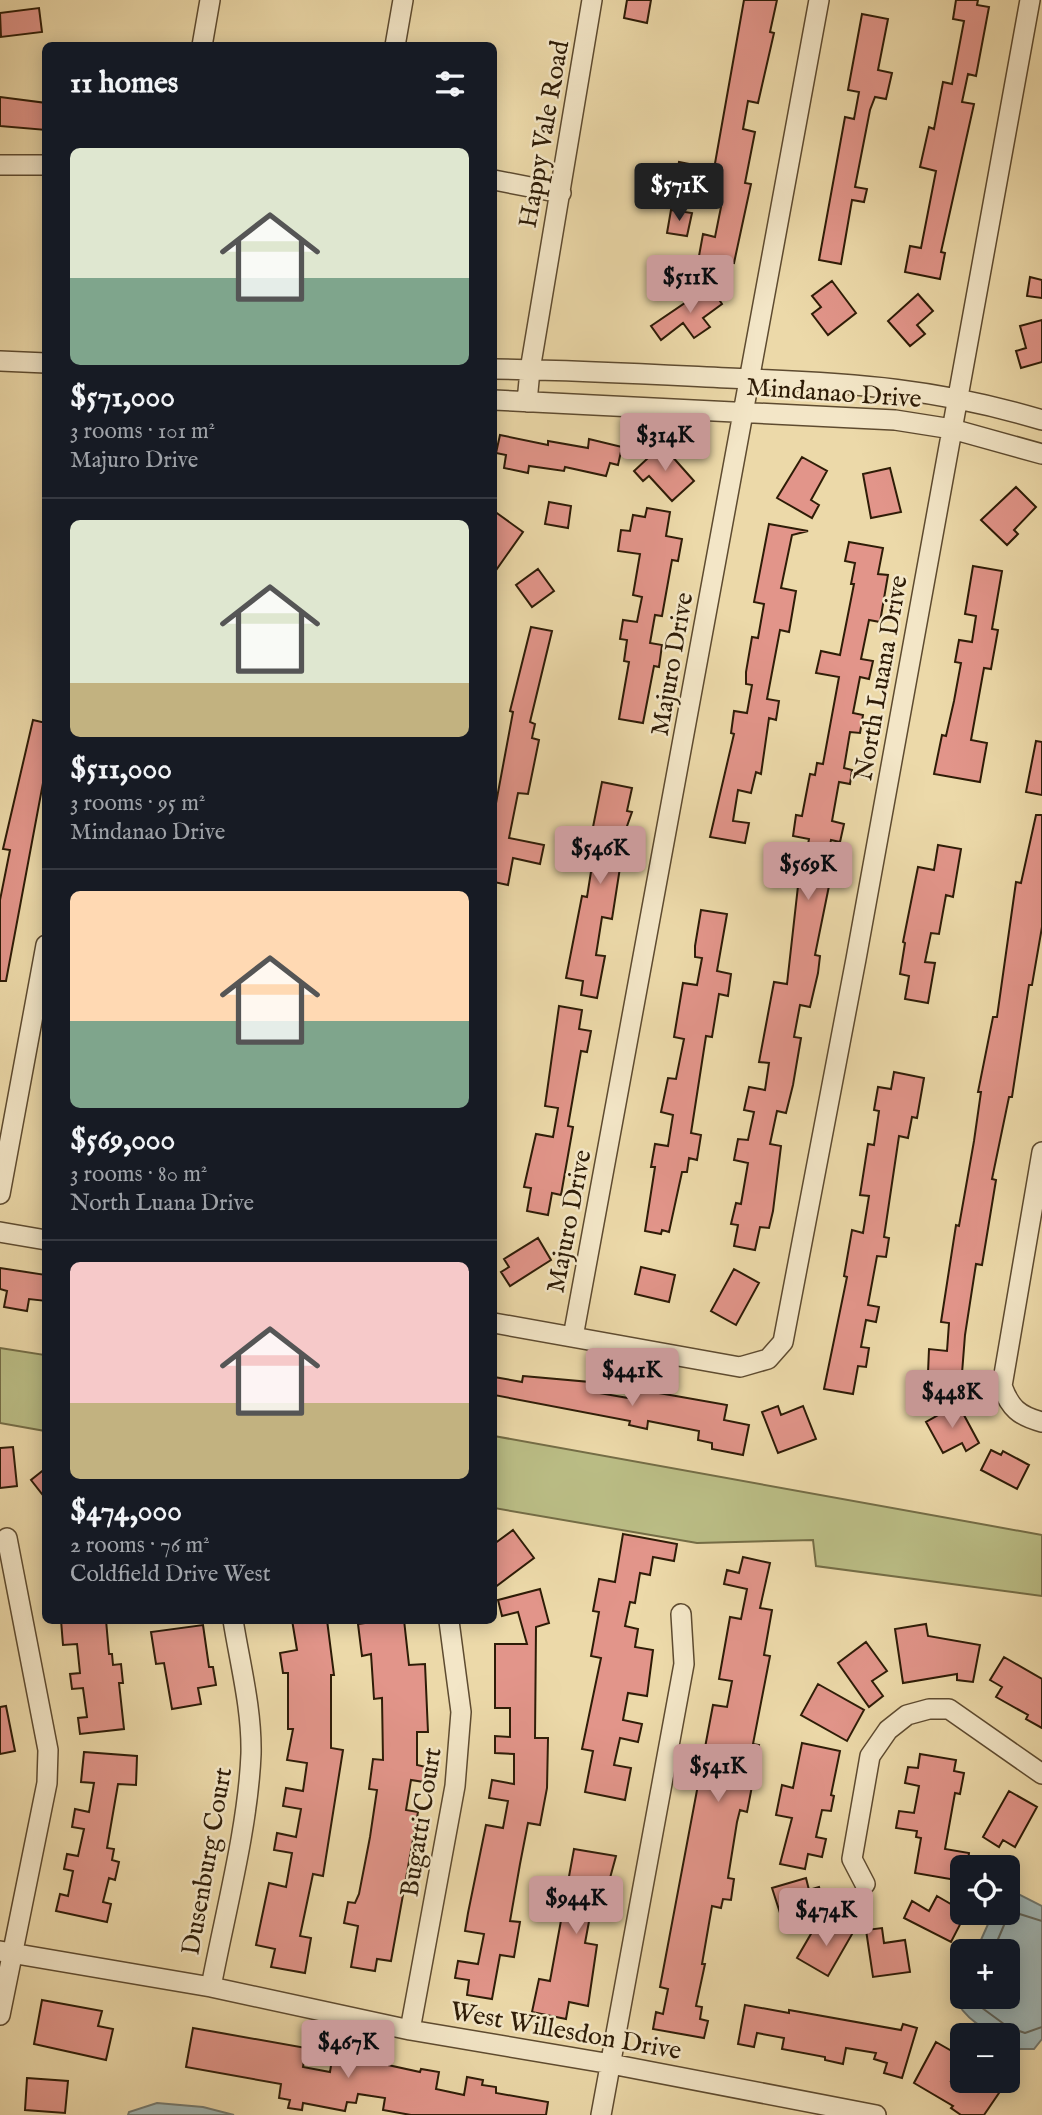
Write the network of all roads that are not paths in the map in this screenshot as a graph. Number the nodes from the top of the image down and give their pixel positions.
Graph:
1 (210, 0) edge
2 (403, 0) edge
3 (592, 0) edge
4 (819, 0) edge
5 (1030, 0) edge
6 (203, 42) edge
7 (396, 42) edge
8 (0, 165) edge
9 (42, 165) edge
10 (497, 181) edge
11 (561, 192) junction
12 (0, 361) edge
13 (42, 363) edge
14 (497, 369) edge
15 (530, 370) junction
16 (750, 379) junction
17 (958, 397) junction
18 (497, 400) edge
19 (527, 402) junction
20 (744, 411) junction
21 (1042, 421) edge
22 (952, 429) junction
23 (1042, 454) edge
24 (42, 967) edge
25 (1042, 1152) edge
26 (0, 1194) edge
27 (0, 1231) edge
28 (42, 1239) edge
29 (497, 1324) edge
30 (573, 1337) junction
31 (1042, 1422) edge
32 (7, 1538) dead end
33 (681, 1614) dead end
34 (234, 1624) edge
35 (450, 1624) edge
36 (1042, 1774) edge
37 (865, 1884) dead end
38 (6, 1952) edge
39 (211, 1987) junction
40 (0, 2015) edge
41 (410, 2030) junction
42 (611, 2064) junction
43 (601, 2115) edge
44 (876, 2115) edge

1 - 6 street
2 - 7 street
3 - 11 street, Happy Vale Road
4 - 16 street, Majuro Drive
5 - 17 street, North Luana Drive
8 - 9 street
10 - 11 street
11 - 15 street, Happy Vale Road
12 - 13 street
14 - 15 street, Mindanao Drive
15 - 16 street, Mindanao Drive
15 - 19 street, Happy Vale Road
16 - 17 street, Mindanao Drive
16 - 20 street, Majuro Drive
17 - 21 street, Mindanao Drive
17 - 22 street, North Luana Drive
18 - 19 street, Mindanao Drive
19 - 20 street, Mindanao Drive
20 - 22 street, Mindanao Drive
20 - 30 street, Majuro Drive
22 - 23 street, Mindanao Drive
22 - 30 street, North Luana Drive
24 - 26 street
25 - 31 street
27 - 28 street
29 - 30 street
32 - 38 street
33 - 42 street
34 - 39 street, Dusenburg Court
35 - 41 street, Bugatti Court
36 - 37 street
38 - 39 street, West Willesdon Drive
38 - 40 street
39 - 41 street, West Willesdon Drive
41 - 42 street, West Willesdon Drive
42 - 43 street
42 - 44 street, West Willesdon Drive

